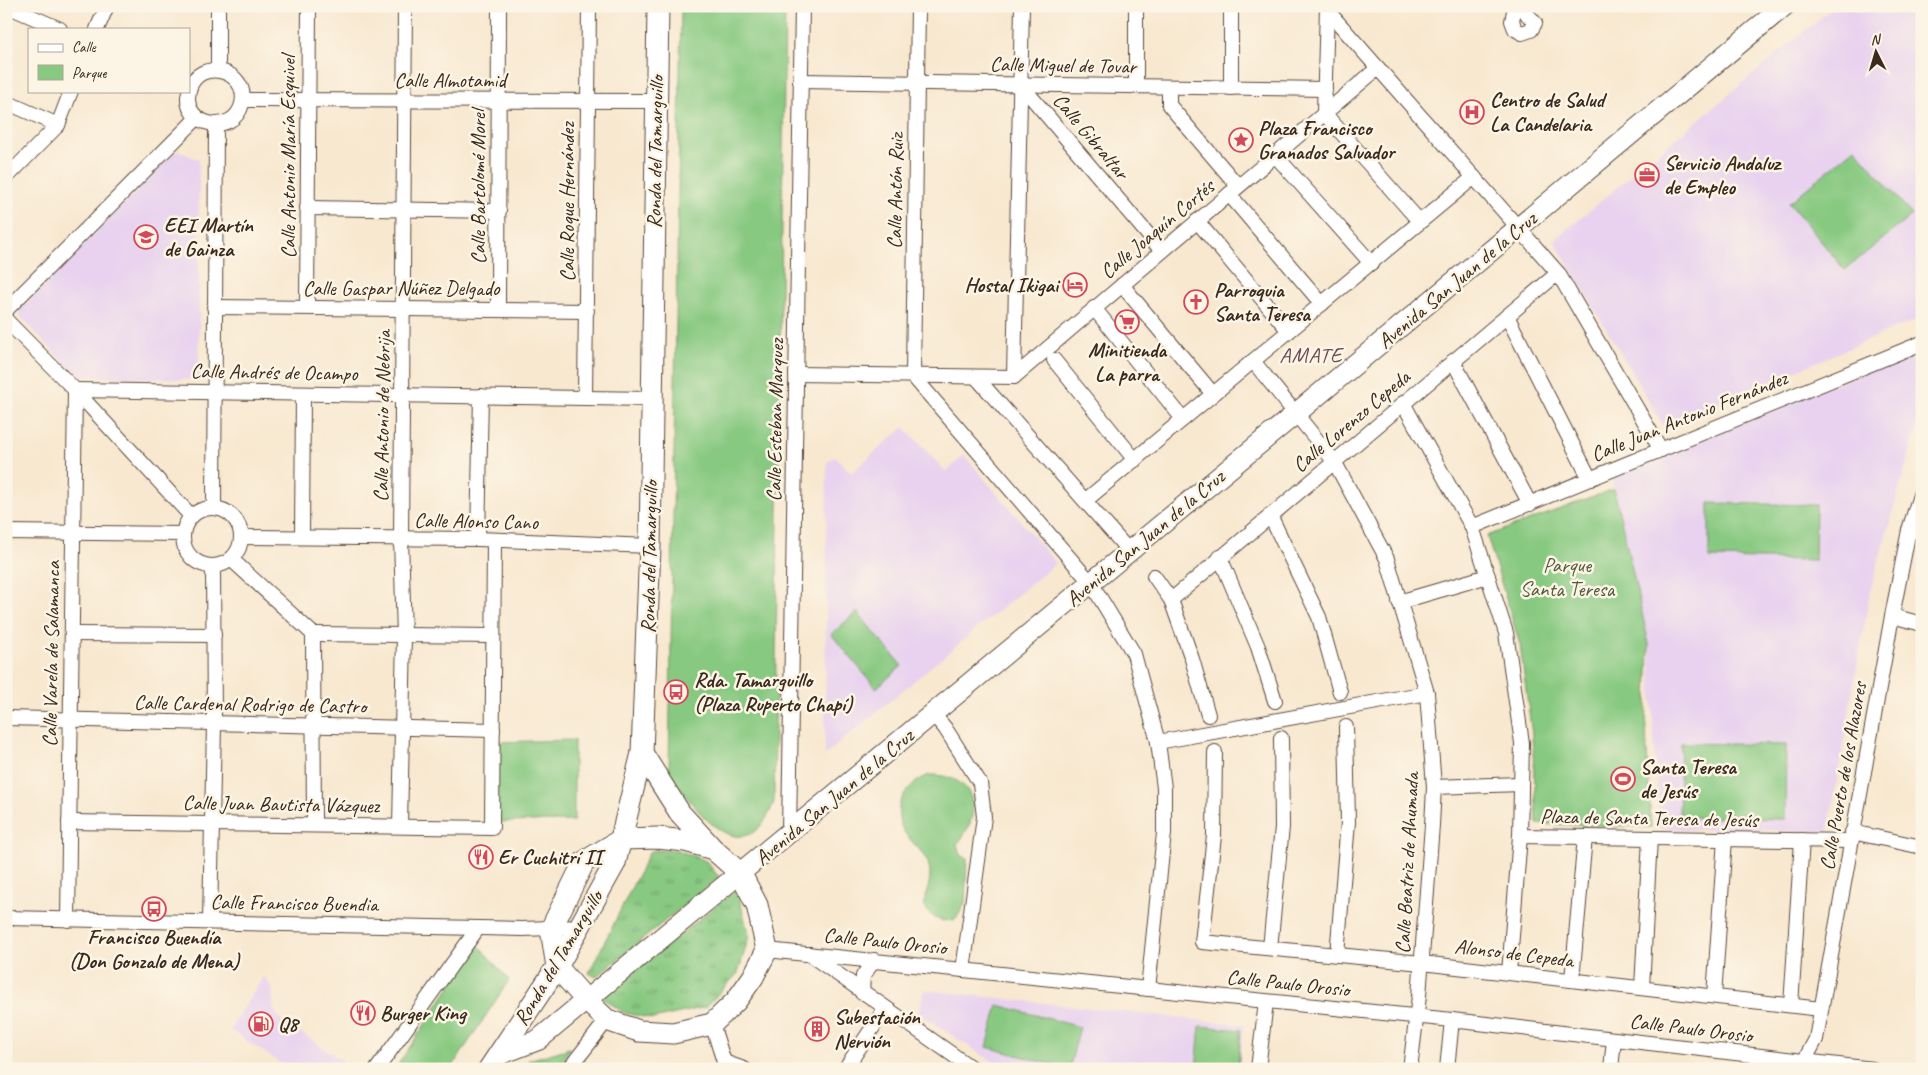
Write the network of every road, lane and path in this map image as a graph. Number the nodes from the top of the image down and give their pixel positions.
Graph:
1 (6, 6) edge
2 (107, 6) edge
3 (218, 6) edge
4 (309, 6) edge
5 (405, 6) edge
6 (499, 6) edge
7 (590, 6) edge
8 (658, 6) edge
9 (802, 6) edge
10 (918, 6) edge
11 (1022, 6) edge
12 (1136, 6) edge
13 (1231, 6) edge
14 (1515, 6) edge
15 (1525, 6) edge
16 (1784, 6) edge
17 (1327, 8) edge
18 (58, 28) edge
19 (97, 28) edge
20 (1378, 68) junction
21 (218, 70) junction
22 (800, 81) junction
23 (916, 83) junction
24 (1021, 84) junction
25 (1136, 86) junction
26 (1169, 87) junction
27 (190, 88) edge
28 (1231, 88) junction
29 (1325, 89) junction
30 (71, 92) edge
31 (189, 92) edge
32 (308, 99) junction
33 (243, 100) junction
34 (405, 100) junction
35 (498, 100) junction
36 (656, 101) junction
37 (6, 102) edge
38 (588, 102) junction
39 (1324, 113) junction
40 (197, 118) junction
41 (58, 125) junction
42 (216, 125) junction
43 (1274, 155) junction
44 (1474, 177) junction
45 (6, 178) edge
46 (1234, 190) junction
47 (307, 208) junction
48 (404, 210) junction
49 (499, 211) junction
50 (1197, 221) junction
51 (1420, 222) junction
52 (1519, 228) junction
53 (1162, 251) junction
54 (1371, 263) junction
55 (1558, 272) junction
56 (1122, 285) junction
57 (1322, 304) junction
58 (214, 307) junction
59 (307, 307) junction
60 (403, 308) junction
61 (1094, 308) junction
62 (498, 309) junction
63 (6, 310) edge
64 (587, 311) junction
65 (1507, 316) junction
66 (6, 320) edge
67 (1289, 331) junction
68 (1922, 343) edge
69 (1054, 360) dead end
70 (1253, 361) junction
71 (1453, 361) junction
72 (796, 374) junction
73 (913, 376) junction
74 (976, 376) junction
75 (1014, 377) junction
76 (75, 390) junction
77 (214, 390) junction
78 (303, 394) junction
79 (1213, 394) junction
80 (403, 395) junction
81 (481, 396) junction
82 (585, 398) junction
83 (652, 399) junction
84 (1403, 404) junction
85 (1296, 413) junction
86 (1183, 419) junction
87 (1661, 450) junction
88 (1134, 460) junction
89 (1334, 461) junction
90 (1590, 479) junction
91 (1922, 489) edge
92 (1086, 500) junction
93 (1530, 504) junction
94 (214, 508) junction
95 (1270, 515) junction
96 (191, 516) junction
97 (1472, 527) junction
98 (1916, 531) edge
99 (6, 532) edge
100 (73, 534) junction
101 (183, 534) junction
102 (241, 537) junction
103 (302, 537) junction
104 (401, 539) junction
105 (478, 539) junction
106 (494, 540) junction
107 (650, 546) junction
108 (1129, 551) junction
109 (1220, 557) junction
110 (231, 559) junction
111 (213, 566) junction
112 (1154, 576) dead end
113 (1488, 576) junction
114 (1091, 583) junction
115 (1171, 600) junction
116 (1399, 602) junction
117 (1892, 616) junction
118 (1922, 624) edge
119 (72, 634) junction
120 (313, 634) junction
121 (214, 635) junction
122 (404, 635) junction
123 (493, 636) junction
124 (1340, 692) dead end
125 (1427, 693) junction
126 (1275, 701) dead end
127 (933, 714) junction
128 (1208, 715) dead end
129 (6, 718) edge
130 (71, 720) junction
131 (214, 724) junction
132 (313, 725) junction
133 (402, 727) junction
134 (1346, 727) dead end
135 (493, 730) junction
136 (1281, 738) dead end
137 (1158, 742) junction
138 (1215, 752) dead end
139 (642, 753) junction
140 (1521, 784) junction
141 (1434, 787) junction
142 (69, 822) junction
143 (210, 824) junction
144 (314, 825) junction
145 (400, 826) junction
146 (789, 834) junction
147 (1520, 836) junction
148 (1852, 836) junction
149 (1585, 837) junction
150 (1650, 838) junction
151 (622, 839) junction
152 (1725, 839) junction
153 (1802, 840) junction
154 (1922, 847) edge
155 (713, 849) junction
156 (741, 874) junction
157 (6, 918) edge
158 (68, 920) junction
159 (210, 922) junction
160 (581, 927) junction
161 (478, 928) junction
162 (550, 929) junction
163 (1270, 948) junction
164 (767, 950) junction
165 (809, 954) junction
166 (1337, 955) junction
167 (874, 960) junction
168 (1422, 962) junction
169 (558, 966) junction
170 (963, 970) junction
171 (1509, 973) junction
172 (1572, 980) junction
173 (1642, 988) junction
174 (1148, 989) junction
175 (862, 993) junction
176 (1714, 996) junction
177 (585, 999) junction
178 (1266, 1002) junction
179 (1791, 1005) junction
180 (885, 1009) junction
181 (1821, 1009) junction
182 (1417, 1016) junction
183 (607, 1020) junction
184 (1452, 1020) junction
185 (712, 1024) junction
186 (1614, 1039) junction
187 (493, 1062) edge
188 (721, 1065) edge
189 (1802, 1065) edge
190 (376, 1069) edge
191 (569, 1069) edge
192 (744, 1069) edge
193 (845, 1069) edge
194 (973, 1069) edge
195 (1258, 1069) edge
196 (1410, 1069) edge
197 (1447, 1069) edge
198 (1611, 1069) edge
199 (1873, 1069) edge

1 - 18 street
2 - 19 street
3 - 21 street
4 - 32 street, Calle Antonio María Esquivel
5 - 34 street, Calle Antonio de Nebrija
6 - 35 street, Calle Bartolomé Morel
7 - 38 street, Calle Roque Hernández
8 - 36 main road, Ronda del Tamarguillo
9 - 22 street, Calle Esteban Marquez
10 - 23 street, Calle Antón Ruiz
11 - 24 street
12 - 25 street
13 - 28 street
14 - 15 street
16 - 52 street, Avenida San Juan de la Cruz
17 - 20 street
17 - 29 street
20 - 39 street, Calle Joaquín Cortés
20 - 44 street
21 - 27 street
21 - 33 street
22 - 23 street, Calle Miguel de Tovar
22 - 72 street, Calle Esteban Marquez
23 - 24 street, Calle Miguel de Tovar
23 - 73 street, Calle Antón Ruiz
24 - 25 street, Calle Miguel de Tovar
24 - 53 street, Calle Gibraltar
24 - 75 street
25 - 26 street, Calle Miguel de Tovar
26 - 28 street, Calle Miguel de Tovar
26 - 46 street
28 - 29 street, Calle Miguel de Tovar
29 - 39 street
30 - 41 street
31 - 40 street
32 - 33 street, Calle Almotamid
32 - 34 street, Calle Almotamid
32 - 47 street, Calle Antonio María Esquivel
33 - 42 street
34 - 35 street, Calle Almotamid
34 - 48 street, Calle Antonio de Nebrija
35 - 38 street, Calle Almotamid
35 - 49 street, Calle Bartolomé Morel
36 - 38 street, Calle Almotamid
36 - 83 main road, Ronda del Tamarguillo
37 - 41 street
38 - 64 street, Calle Roque Hernández
39 - 43 street, Calle Joaquín Cortés
39 - 51 street
40 - 42 street
40 - 63 street
41 - 45 street
42 - 58 street
43 - 46 street, Calle Joaquín Cortés
43 - 54 street
44 - 51 street
44 - 52 street
46 - 50 street, Calle Joaquín Cortés
46 - 57 street
47 - 48 street
47 - 59 street, Calle Antonio María Esquivel
48 - 49 street
48 - 60 street, Calle Antonio de Nebrija
49 - 62 street, Calle Bartolomé Morel
50 - 53 street, Calle Joaquín Cortés
50 - 67 street
51 - 54 street
52 - 55 street
52 - 85 street, Avenida San Juan de la Cruz
53 - 56 street, Calle Joaquín Cortés
54 - 57 street
55 - 65 street, Calle Lorenzo Cepeda
55 - 87 street
56 - 61 street, Calle Joaquín Cortés
56 - 79 street
57 - 67 street
58 - 59 street, Calle Gaspar Núñez Delgado
58 - 77 street
59 - 60 street, Calle Gaspar Núñez Delgado
60 - 62 street, Calle Gaspar Núñez Delgado
60 - 80 street, Calle Antonio de Nebrija
61 - 75 street, Calle Joaquín Cortés
61 - 86 street
62 - 64 street, Calle Gaspar Núñez Delgado
64 - 82 street, Calle Roque Hernández
65 - 71 street, Calle Lorenzo Cepeda
65 - 90 street
66 - 76 street
67 - 70 street
68 - 87 street, Calle Juan Antonio Fernández
69 - 88 street
70 - 79 street
70 - 85 street, Calle Beatriz de Ahumada
71 - 84 street, Calle Lorenzo Cepeda
71 - 93 street
72 - 73 street
72 - 146 street, Calle Esteban Marquez
73 - 74 street
73 - 114 street
74 - 75 street
74 - 92 street
76 - 77 street, Calle Andrés de Ocampo
76 - 96 street
76 - 100 street, Calle Varela de Salamanca
77 - 78 street, Calle Andrés de Ocampo
77 - 94 street
78 - 80 street, Calle Andrés de Ocampo
78 - 103 street
79 - 86 street
80 - 81 street, Calle Andrés de Ocampo
80 - 104 street, Calle Antonio de Nebrija
81 - 82 street, Calle Andrés de Ocampo
81 - 105 street
82 - 83 street, Calle Andrés de Ocampo
83 - 107 main road, Ronda del Tamarguillo
84 - 89 street, Calle Lorenzo Cepeda
84 - 97 street, Plaza de Santa Teresa de Jesús
85 - 89 street, Calle Beatriz de Ahumada
85 - 108 street, Avenida San Juan de la Cruz
86 - 88 street
87 - 90 street, Calle Juan Antonio Fernández
88 - 92 street
89 - 95 street, Calle Lorenzo Cepeda
89 - 116 street, Calle Beatriz de Ahumada
90 - 93 street, Calle Juan Antonio Fernández
91 - 98 street, Calle Puerto de los Alazores
92 - 108 street
93 - 97 street, Calle Juan Antonio Fernández
94 - 96 street
94 - 102 street
95 - 109 street, Calle Lorenzo Cepeda
95 - 124 street
96 - 101 street
97 - 113 street, Plaza de Santa Teresa de Jesús
98 - 117 street, Calle Puerto de los Alazores
99 - 100 street
100 - 101 street
100 - 119 street, Calle Varela de Salamanca
101 - 111 street
102 - 103 street, Calle Alonso Cano
102 - 110 street
103 - 104 street, Calle Alonso Cano
104 - 105 street, Calle Alonso Cano
104 - 122 street, Calle Antonio de Nebrija
105 - 106 street, Calle Alonso Cano
106 - 107 street, Calle Alonso Cano
106 - 123 street
107 - 139 main road, Ronda del Tamarguillo
108 - 114 street, Avenida San Juan de la Cruz
109 - 115 street, Calle Lorenzo Cepeda
109 - 126 street
110 - 111 street
110 - 120 street
111 - 121 street
112 - 115 street
113 - 116 street
113 - 140 street, Plaza de Santa Teresa de Jesús
114 - 127 street, Avenida San Juan de la Cruz
114 - 137 street
115 - 128 street
116 - 125 street, Calle Beatriz de Ahumada
117 - 118 street
117 - 148 street, Calle Puerto de los Alazores
119 - 121 street
119 - 130 street, Calle Varela de Salamanca
120 - 122 street
120 - 132 street
121 - 131 street
122 - 123 street
122 - 133 street, Calle Antonio de Nebrija
123 - 135 street
125 - 137 street
125 - 141 street, Calle Beatriz de Ahumada
127 - 146 street, Avenida San Juan de la Cruz
127 - 170 street
129 - 130 street, Calle Cardenal Rodrigo de Castro
130 - 131 street, Calle Cardenal Rodrigo de Castro
130 - 142 street, Calle Varela de Salamanca
131 - 132 street, Calle Cardenal Rodrigo de Castro
131 - 143 street
132 - 133 street, Calle Cardenal Rodrigo de Castro
132 - 144 street
133 - 135 street, Calle Cardenal Rodrigo de Castro
133 - 145 street, Calle Antonio de Nebrija
134 - 166 street
135 - 145 street, Calle Juan Bautista Vázquez
136 - 163 street
137 - 174 street
138 - 163 street, Alonso de Cepeda
139 - 151 main road, Ronda del Tamarguillo
139 - 155 main road
140 - 141 street
140 - 147 street, Plaza de Santa Teresa de Jesús
141 - 168 street, Calle Beatriz de Ahumada
142 - 143 street, Calle Juan Bautista Vázquez
142 - 158 street, Calle Varela de Salamanca
143 - 144 street, Calle Juan Bautista Vázquez
143 - 159 street
144 - 145 street, Calle Juan Bautista Vázquez
146 - 156 street, Avenida San Juan de la Cruz
147 - 149 street, Plaza de Santa Teresa de Jesús
147 - 171 street
148 - 153 street, Plaza de Santa Teresa de Jesús
148 - 154 street, Plaza de Santa Teresa de Jesús
148 - 181 street, Calle Puerto de los Alazores
149 - 150 street, Plaza de Santa Teresa de Jesús
149 - 172 street
150 - 152 street, Plaza de Santa Teresa de Jesús
150 - 173 street
151 - 155 main road
151 - 160 main road, Ronda del Tamarguillo
151 - 162 main road
152 - 153 street, Plaza de Santa Teresa de Jesús
152 - 176 street
153 - 179 street
155 - 156 main road
156 - 164 main road
156 - 177 street, Avenida San Juan de la Cruz
157 - 158 street, Calle Francisco Buendia
158 - 159 street, Calle Francisco Buendia
159 - 161 street, Calle Francisco Buendia
160 - 162 street, Calle Francisco Buendia
160 - 169 main road, Ronda del Tamarguillo
161 - 162 street, Calle Francisco Buendia
161 - 190 street
162 - 169 main road
163 - 166 street, Alonso de Cepeda
164 - 165 street, Calle Paulo Orosio
164 - 185 main road
165 - 167 street, Calle Paulo Orosio
165 - 175 street
166 - 168 street, Alonso de Cepeda
167 - 170 street, Calle Paulo Orosio
167 - 175 street
168 - 171 street, Alonso de Cepeda
168 - 182 street, Calle Beatriz de Ahumada
169 - 177 main road
169 - 187 main road, Ronda del Tamarguillo
170 - 174 street, Calle Paulo Orosio
171 - 172 street, Alonso de Cepeda
172 - 173 street, Alonso de Cepeda
173 - 176 street, Alonso de Cepeda
174 - 178 street, Calle Paulo Orosio
175 - 180 street
176 - 179 street, Alonso de Cepeda
177 - 183 main road
177 - 187 street, Avenida San Juan de la Cruz
178 - 182 street, Calle Paulo Orosio
178 - 195 street
179 - 181 street, Alonso de Cepeda
180 - 193 street
180 - 194 street
181 - 189 street, Calle Puerto de los Alazores
182 - 184 street, Calle Paulo Orosio
182 - 196 street, Calle Beatriz de Ahumada
183 - 185 main road
183 - 191 street
184 - 186 street, Calle Paulo Orosio
184 - 197 street
185 - 188 street
186 - 189 street, Calle Paulo Orosio
186 - 198 street
188 - 192 street
189 - 199 street, Calle Paulo Orosio

